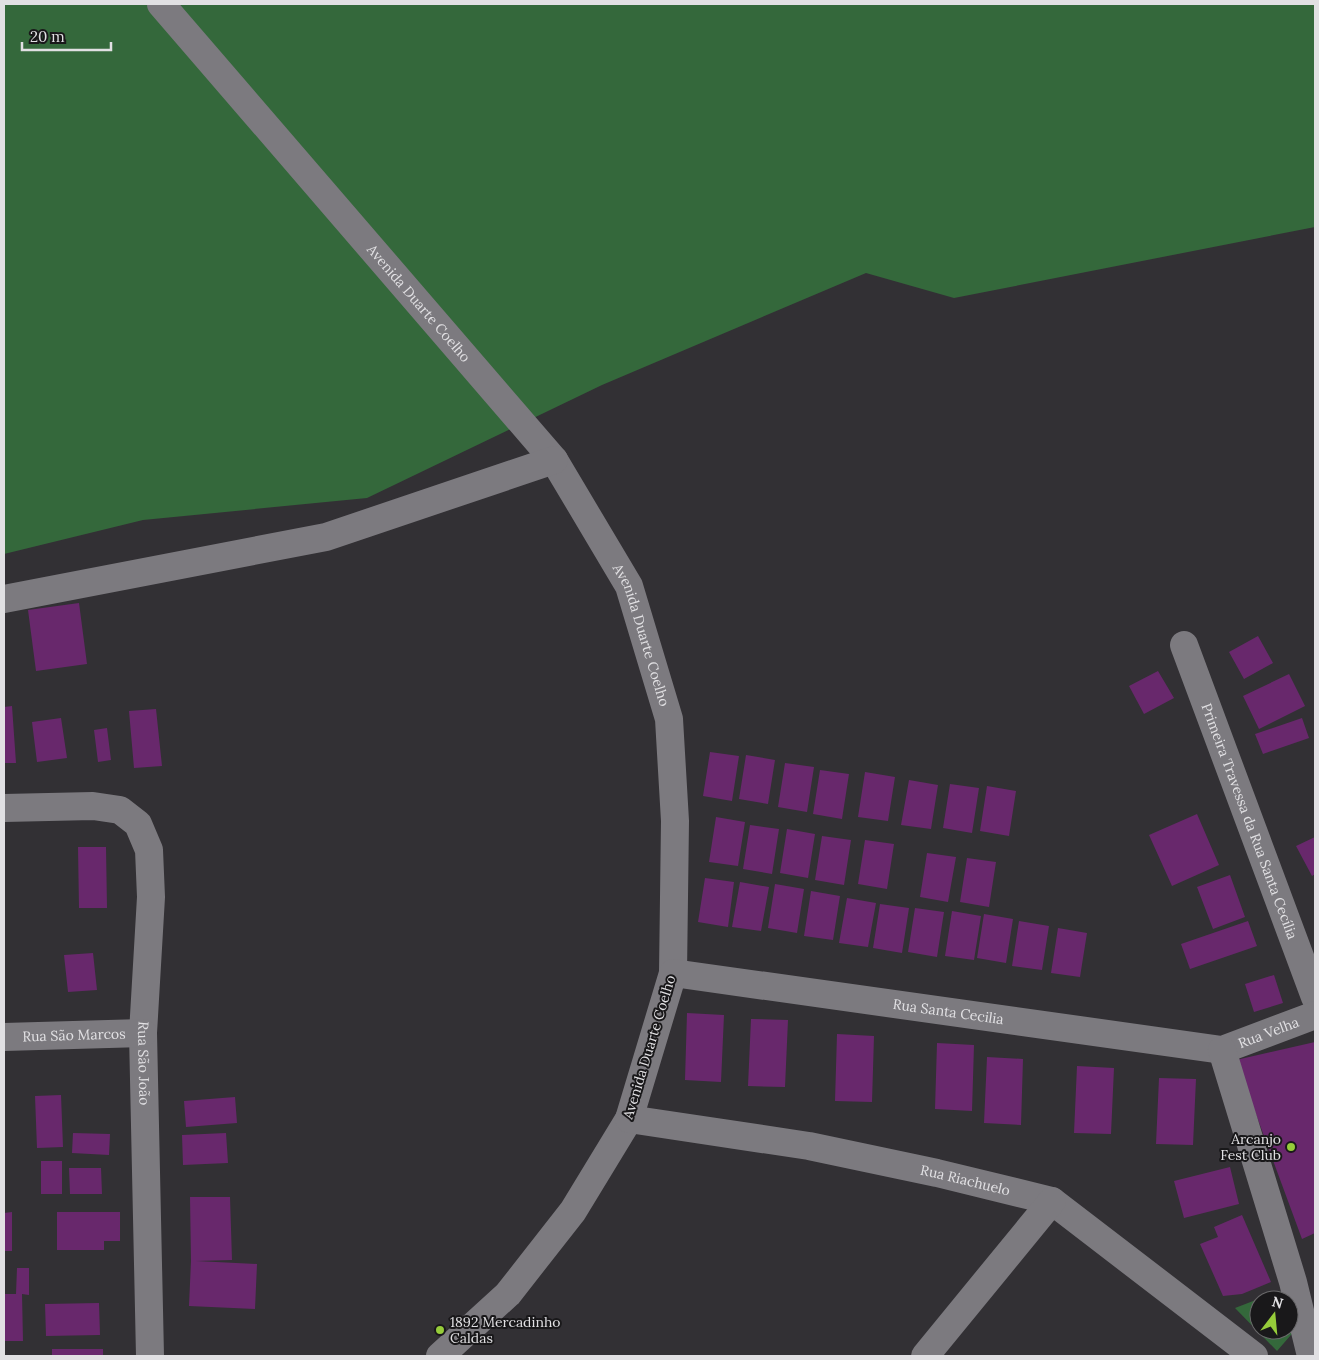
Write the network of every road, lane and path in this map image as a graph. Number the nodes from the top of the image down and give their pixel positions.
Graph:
1 (161, 4) edge
2 (554, 460) junction
3 (4, 599) edge
4 (1184, 644) dead end
5 (4, 808) edge
6 (672, 973) junction
7 (1315, 997) edge
8 (1315, 1015) edge
9 (144, 1033) junction
10 (4, 1036) edge
11 (1222, 1050) junction
12 (628, 1119) junction
13 (1052, 1202) junction
14 (150, 1356) edge
15 (440, 1356) edge
16 (925, 1356) edge
17 (1254, 1356) edge
18 (1311, 1356) edge

1 - 2 street, Avenida Duarte Coelho
2 - 3 street
2 - 6 street, Avenida Duarte Coelho
4 - 7 street, Primeira Travessa da Rua Santa Cecília
5 - 9 street, Rua São João
6 - 11 street, Rua Santa Cecilia
6 - 12 street, Avenida Duarte Coelho
8 - 11 street, Rua Velha
9 - 10 street, Rua São Marcos
9 - 14 street, Rua São João
11 - 18 street
12 - 13 street, Rua Riachuelo
12 - 15 street, Avenida Duarte Coelho
13 - 16 street
13 - 17 street, Rua Riachuelo

